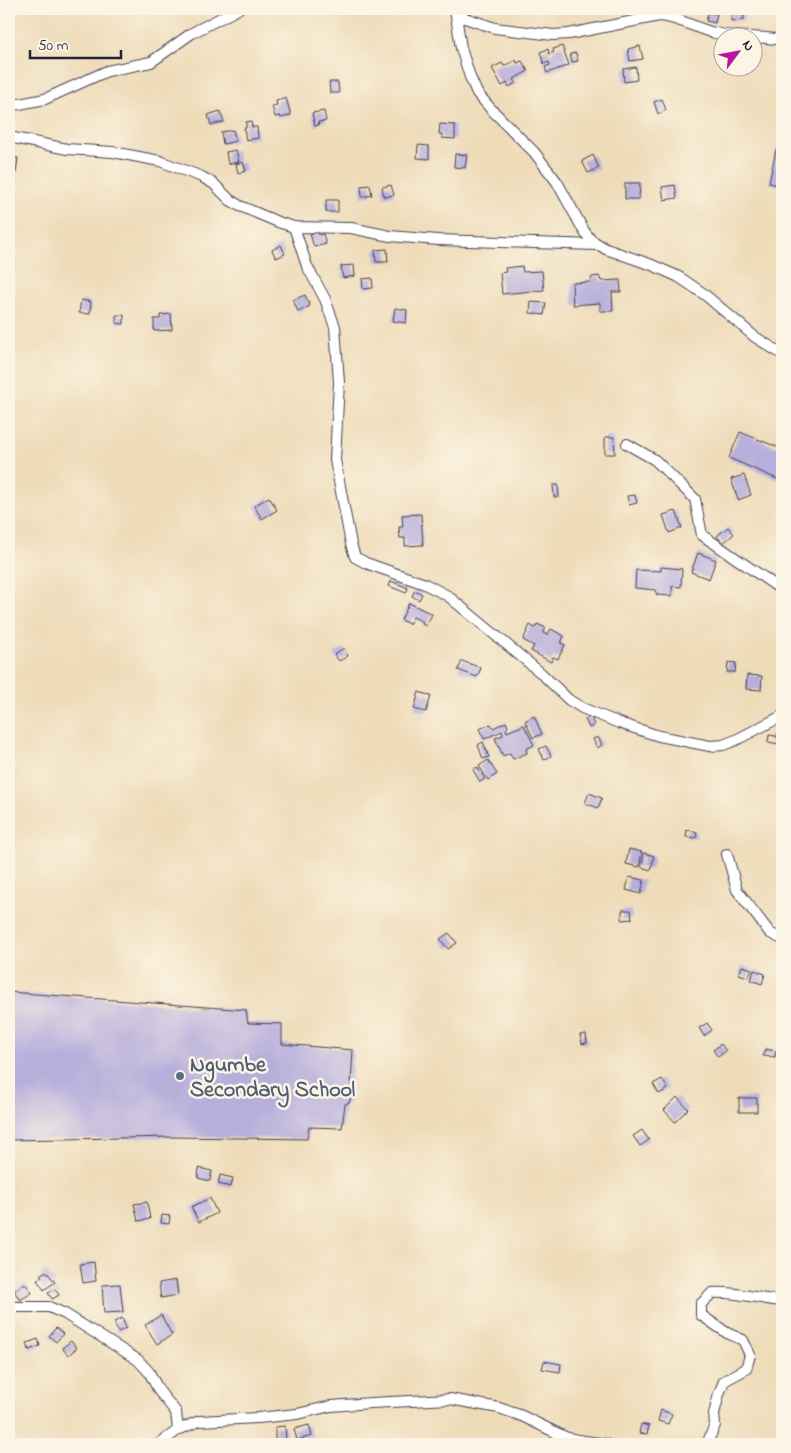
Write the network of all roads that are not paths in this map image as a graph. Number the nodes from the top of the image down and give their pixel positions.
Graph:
1 (238, 9) edge
2 (456, 12) edge
3 (782, 40) edge
4 (9, 106) edge
5 (9, 136) edge
6 (294, 227) junction
7 (597, 244) junction
8 (782, 354) edge
9 (627, 444) dead end
10 (782, 590) edge
11 (782, 716) edge
12 (727, 854) dead end
13 (782, 940) edge
14 (782, 1301) edge
15 (9, 1307) edge
16 (178, 1430) junction
17 (557, 1439) edge
18 (159, 1444) edge
19 (606, 1444) edge
20 (707, 1444) edge

1 - 4 street
2 - 3 street
2 - 7 street
5 - 6 street
6 - 7 street
6 - 11 street
7 - 8 street
9 - 10 street
12 - 13 street
14 - 20 street
15 - 16 street
16 - 17 street
16 - 18 street
17 - 19 street

